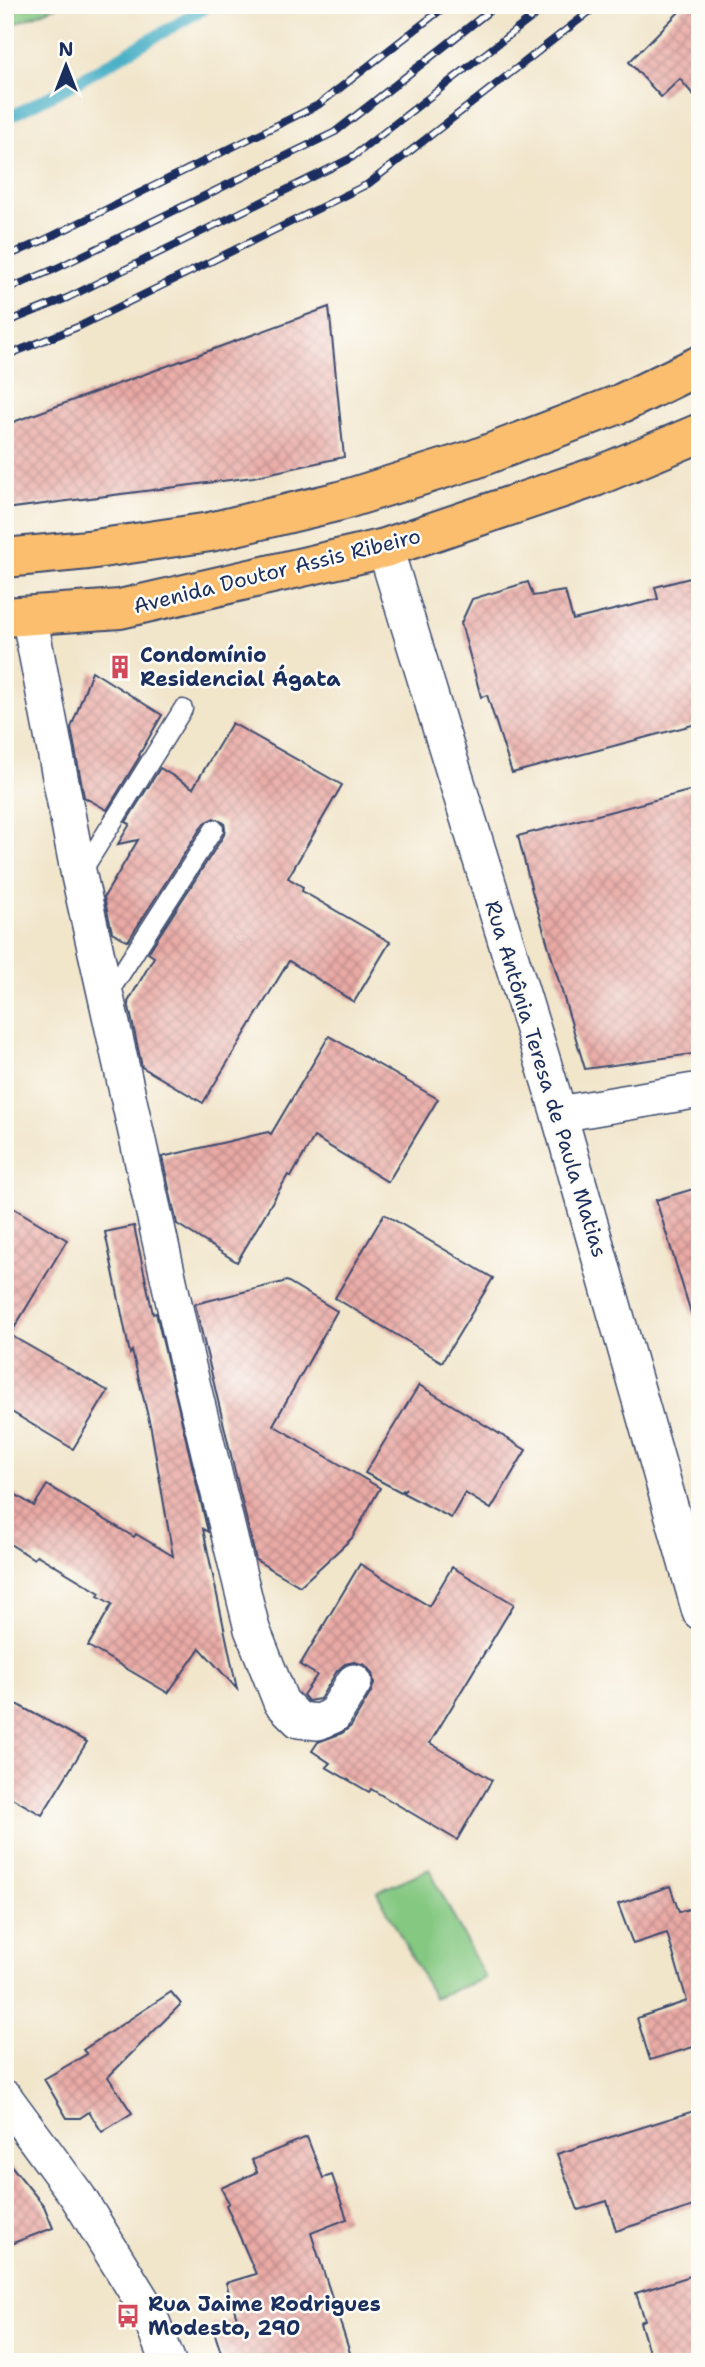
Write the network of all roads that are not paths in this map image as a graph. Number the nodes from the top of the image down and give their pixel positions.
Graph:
1 (700, 365) edge
2 (700, 433) edge
3 (385, 548) junction
4 (5, 558) edge
5 (17, 616) edge
6 (183, 709) dead end
7 (214, 829) dead end
8 (79, 876) junction
9 (106, 997) junction
10 (700, 1090) edge
11 (559, 1114) junction
12 (700, 1612) edge
13 (354, 1682) dead end
14 (5, 2098) edge
15 (168, 2362) edge

1 - 4 main road
2 - 3 main road, Avenida Doutor Assis Ribeiro
3 - 5 main road, Avenida Doutor Assis Ribeiro
3 - 11 street, Rua Antônia Teresa de Paula Matias
5 - 8 street
6 - 8 lane
7 - 9 lane
8 - 9 street
9 - 13 street
10 - 11 street
11 - 12 street, Rua Antônia Teresa de Paula Matias
14 - 15 street

